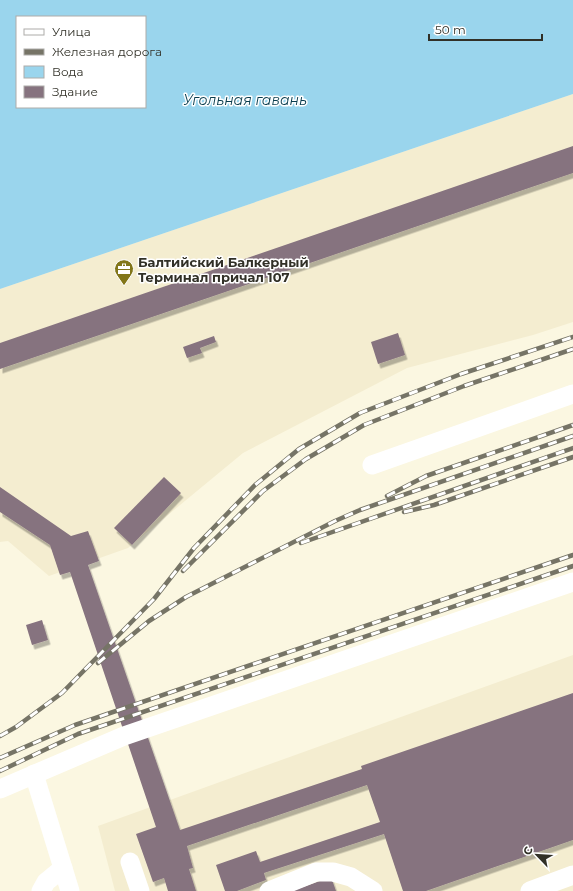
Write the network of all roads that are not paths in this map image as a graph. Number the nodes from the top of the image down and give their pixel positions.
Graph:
1 (573, 394) edge
2 (372, 465) dead end
3 (573, 582) edge
4 (34, 774) junction
5 (0, 789) edge
6 (130, 862) dead end
7 (63, 868) junction
8 (573, 875) edge
9 (41, 891) edge
10 (70, 891) edge
11 (140, 891) edge
12 (269, 891) edge
13 (373, 891) edge
14 (530, 891) edge

1 - 2 lane
3 - 4 lane
4 - 5 lane
4 - 7 lane
6 - 11 lane
7 - 9 lane
7 - 10 lane
8 - 14 lane
12 - 13 lane

